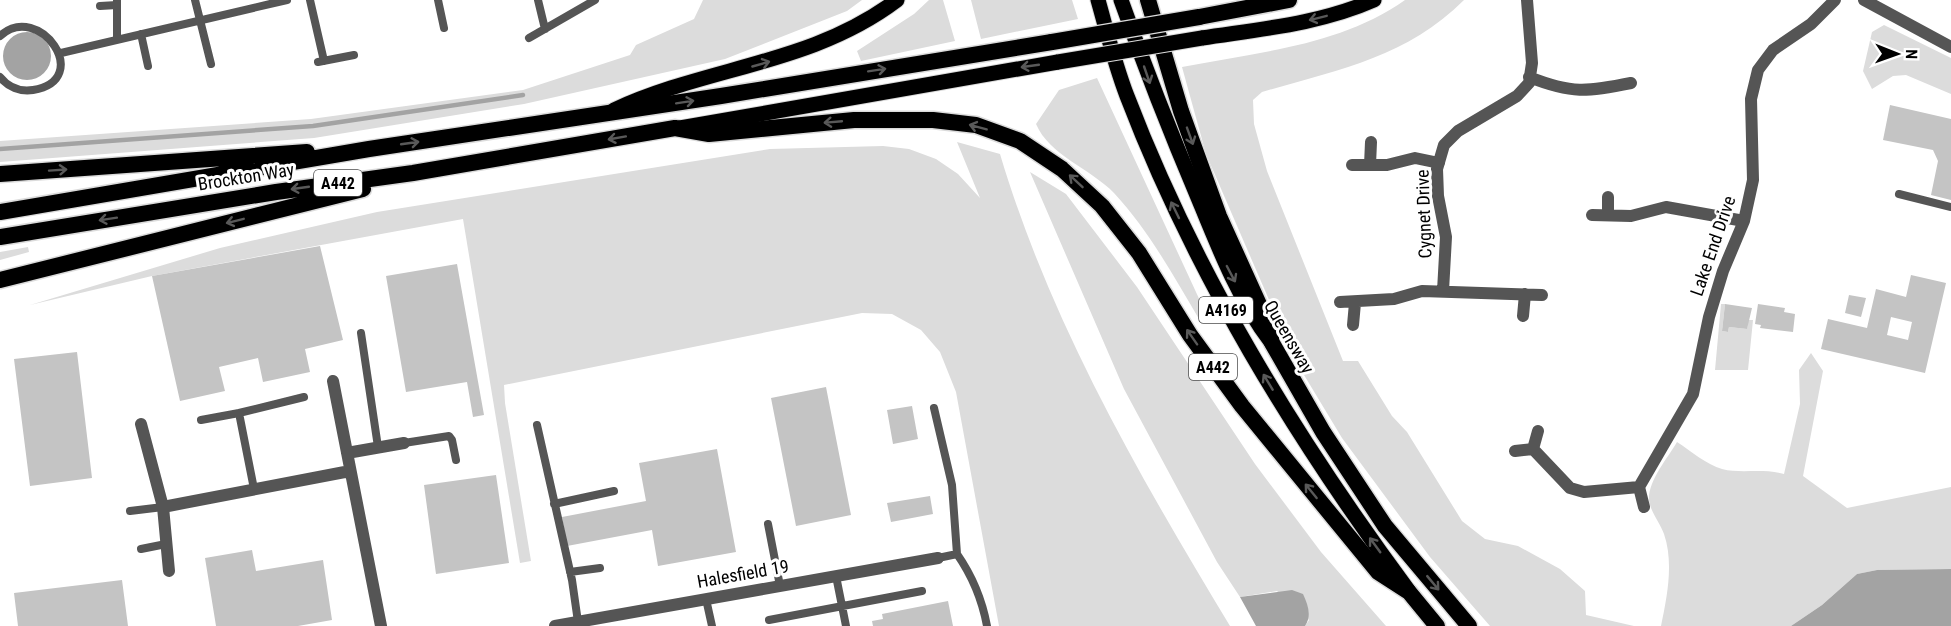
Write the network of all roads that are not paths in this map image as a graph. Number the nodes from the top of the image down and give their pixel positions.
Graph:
1 (195, 0) edge
2 (287, 0) edge
3 (310, 0) edge
4 (438, 0) edge
5 (538, 0) edge
6 (595, 0) edge
7 (897, 0) edge
8 (1098, 0) edge
9 (1120, 0) edge
10 (1148, 0) edge
11 (1289, 0) edge
12 (1374, 0) edge
13 (1527, 0) edge
14 (1835, 0) edge
15 (1864, 0) edge
16 (117, 3) edge
17 (100, 6) dead end
18 (200, 20) junction
19 (444, 28) dead end
20 (545, 29) junction
21 (141, 34) junction
22 (0, 36) edge
23 (529, 38) dead end
24 (117, 39) junction
25 (1951, 47) edge
26 (61, 53) junction
27 (354, 55) dead end
28 (212, 64) dead end
29 (148, 66) dead end
30 (0, 77) edge
31 (1530, 77) junction
32 (1631, 83) dead end
33 (606, 113) junction
34 (675, 128) junction
35 (1371, 142) dead end
36 (369, 149) junction
37 (1439, 163) junction
38 (1352, 165) dead end
39 (1370, 165) junction
40 (413, 173) junction
41 (0, 174) edge
42 (1899, 195) dead end
43 (1608, 197) dead end
44 (1951, 207) edge
45 (0, 212) edge
46 (1592, 215) dead end
47 (1608, 216) junction
48 (1744, 221) junction
49 (0, 237) edge
50 (0, 280) edge
51 (1443, 291) junction
52 (1525, 294) junction
53 (1542, 295) dead end
54 (1340, 302) dead end
55 (1355, 303) junction
56 (1523, 316) dead end
57 (1353, 325) dead end
58 (361, 333) dead end
59 (1272, 343) junction
60 (333, 381) dead end
61 (304, 397) dead end
62 (934, 408) dead end
63 (239, 413) junction
64 (201, 420) dead end
65 (141, 424) dead end
66 (537, 425) dead end
67 (1538, 431) dead end
68 (404, 443) joint
69 (378, 447) junction
70 (1533, 449) junction
71 (1515, 451) dead end
72 (347, 453) junction
73 (456, 460) dead end
74 (350, 471) junction
75 (1639, 487) junction
76 (254, 489) junction
77 (614, 491) dead end
78 (554, 504) junction
79 (163, 507) junction
80 (1644, 507) dead end
81 (130, 511) dead end
82 (768, 524) dead end
83 (166, 544) junction
84 (141, 549) dead end
85 (957, 554) junction
86 (938, 558) joint
87 (600, 568) dead end
88 (169, 571) dead end
89 (570, 572) junction
90 (836, 576) junction
91 (780, 586) junction
92 (922, 591) dead end
93 (1409, 592) junction
94 (706, 599) junction
95 (842, 606) junction
96 (770, 620) dead end
97 (567, 624) edge
98 (381, 626) edge
99 (711, 626) edge
100 (846, 626) edge
101 (987, 626) edge
102 (1437, 626) edge
103 (1469, 626) edge

1 - 18 lane
2 - 18 lane
3 - 27 lane
4 - 19 lane
5 - 20 lane
6 - 20 lane
33 -> 7 main road
93 -> 8 main road, A4169
9 -> 59 main road, Queensway / A4169
10 -> 59 highway
33 -> 11 highway, A442, bridge
12 -> 34 main road, bridge
13 - 31 street
14 - 48 street, Lake End Drive
15 - 25 street
16 - 17 lane
16 - 24 lane
18 - 21 lane
18 - 28 lane
20 - 23 lane
21 - 24 lane
21 - 29 lane
22 - 26 lane
24 - 26 lane
26 - 30 lane
31 - 32 street
31 - 37 street, Cygnet Drive
36 -> 33 highway, Brockton Way / A442
34 -> 40 highway, Brockton Way / A442
93 -> 34 highway, A442
35 - 39 street
41 -> 36 highway, A442
36 - 45 highway, Brockton Way / A442
37 - 39 street
37 - 51 street, Cygnet Drive
38 - 39 street
40 -> 49 highway, Brockton Way / A442
40 -> 50 highway, A442
42 - 44 lane
43 - 47 street
46 - 47 street
47 - 48 street
48 - 75 street, Lake End Drive
51 - 52 street
51 - 55 street
52 - 53 street
52 - 56 street
54 - 55 street
55 - 57 street
58 - 69 lane
59 -> 103 highway, Queensway
60 - 72 street
61 - 63 lane
62 - 85 lane
63 - 64 lane
63 - 76 lane
65 - 79 street
66 - 78 lane
67 - 70 street
68 - 69 street
68 - 73 lane
69 - 72 street
70 - 71 street
70 - 75 street
72 - 74 street
74 - 76 street
74 - 98 street
75 - 80 street
76 - 79 street
77 - 78 lane
78 - 89 lane
79 - 81 lane
79 - 83 street
82 - 91 lane
83 - 84 lane
83 - 88 street
85 - 86 lane
85 - 101 lane
86 - 90 street, Halesfield 19
87 - 89 lane
89 - 97 lane
90 - 91 street, Halesfield 19
90 - 95 lane
91 - 94 street, Halesfield 19
92 - 95 lane
93 - 102 highway, A442
94 - 97 street, Halesfield 19
94 - 99 lane
95 - 96 lane
95 - 100 lane

